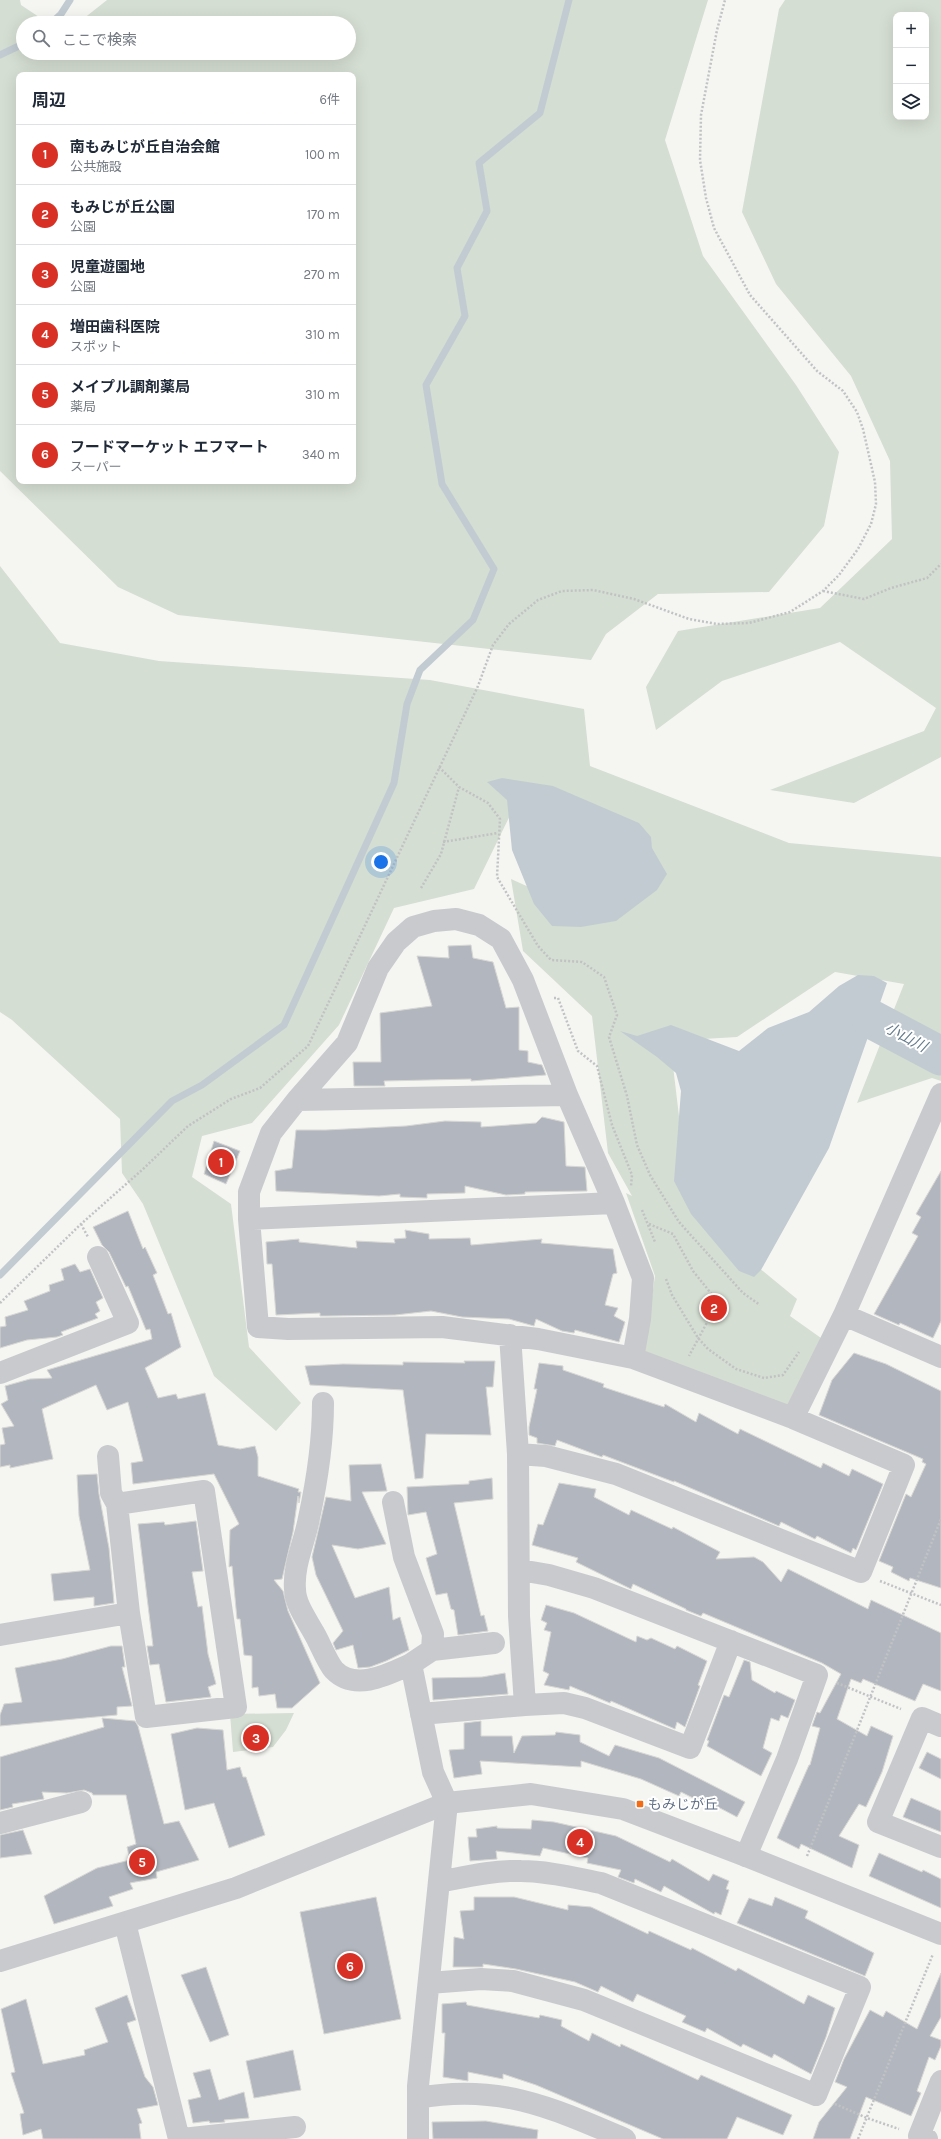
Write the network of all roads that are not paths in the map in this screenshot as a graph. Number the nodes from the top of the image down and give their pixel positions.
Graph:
1 (567, 1094) junction
2 (941, 1094) edge
3 (297, 1100) junction
4 (614, 1203) junction
5 (249, 1219) junction
6 (98, 1257) dead end
7 (844, 1315) junction
8 (510, 1335) junction
9 (941, 1357) edge
10 (633, 1358) junction
11 (0, 1373) edge
12 (323, 1403) dead end
13 (793, 1418) junction
14 (518, 1454) junction
15 (108, 1456) dead end
16 (393, 1502) dead end
17 (117, 1504) junction
18 (520, 1570) junction
19 (129, 1613) junction
20 (0, 1635) edge
21 (731, 1641) junction
22 (494, 1643) dead end
23 (432, 1650) junction
24 (411, 1664) junction
25 (524, 1705) junction
26 (421, 1714) junction
27 (932, 1722) edge
28 (81, 1802) dead end
29 (447, 1803) junction
30 (0, 1823) edge
31 (941, 1848) edge
32 (746, 1856) junction
33 (438, 1882) junction
34 (125, 1923) junction
35 (938, 1942) edge
36 (0, 1961) edge
37 (429, 1983) junction
38 (941, 2081) edge
39 (418, 2098) junction
40 (295, 2127) dead end
41 (923, 2137) edge
42 (179, 2139) edge
43 (182, 2139) edge
44 (418, 2139) edge
45 (625, 2139) edge

1 - 3 street
1 - 3 street
1 - 4 street
2 - 7 street
3 - 5 street
4 - 5 street
4 - 10 street
5 - 8 street
6 - 11 street
7 - 9 street
7 - 13 street
8 - 10 street
8 - 14 street
10 - 13 street
12 - 24 street
13 - 14 street
14 - 18 street
15 - 17 street
16 - 23 street
17 - 19 street
17 - 19 street
18 - 21 street
18 - 25 street
19 - 20 street
21 - 25 street
21 - 32 street
22 - 23 street
23 - 24 street
24 - 26 street
25 - 26 street
26 - 29 street
27 - 31 street
28 - 30 street
29 - 32 street
29 - 33 street
29 - 34 street
32 - 35 street
33 - 37 street
33 - 37 street
34 - 36 street
34 - 42 street
37 - 39 street
38 - 41 street
39 - 44 street
39 - 45 street
40 - 43 street

